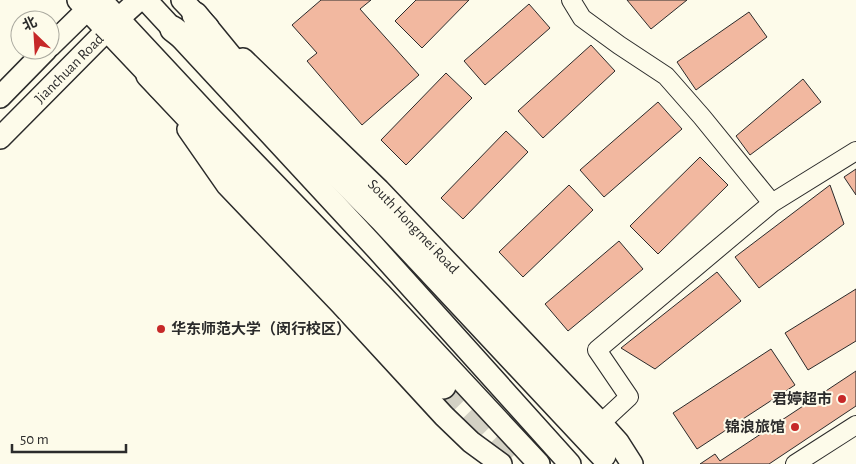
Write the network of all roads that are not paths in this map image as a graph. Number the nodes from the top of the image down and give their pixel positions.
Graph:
1 (139, 0) edge
2 (146, 0) edge
3 (571, 0) edge
4 (91, 2) edge
5 (188, 8) edge
6 (112, 25) junction
7 (173, 29) junction
8 (60, 35) edge
9 (36, 60) edge
10 (149, 75) junction
11 (0, 97) edge
12 (268, 104) junction
13 (0, 138) edge
14 (856, 151) edge
15 (772, 203) junction
16 (443, 386) tunnel mouth
17 (601, 423) junction
18 (856, 425) edge
19 (610, 449) junction
20 (501, 464) edge
21 (539, 464) edge
22 (570, 464) edge
23 (632, 464) edge
24 (639, 464) edge
25 (796, 464) edge

1 - 6 main road, Jianchuan Road
2 - 7 main road
3 - 15 street
4 - 6 main road
4 - 8 main road, Jianchuan Road
5 - 12 highway
5 - 17 main road, South Hongmei Road
6 - 10 main road
6 - 13 main road, Jianchuan Road
6 - 21 main road
7 - 12 highway
7 - 22 main road
9 - 11 main road, Jianchuan Road
10 - 16 highway
10 - 20 main road
12 - 19 highway
14 - 15 street
15 - 17 street
17 - 19 main road, South Hongmei Road
18 - 25 street
19 - 23 main road, South Hongmei Road
19 - 24 main road

